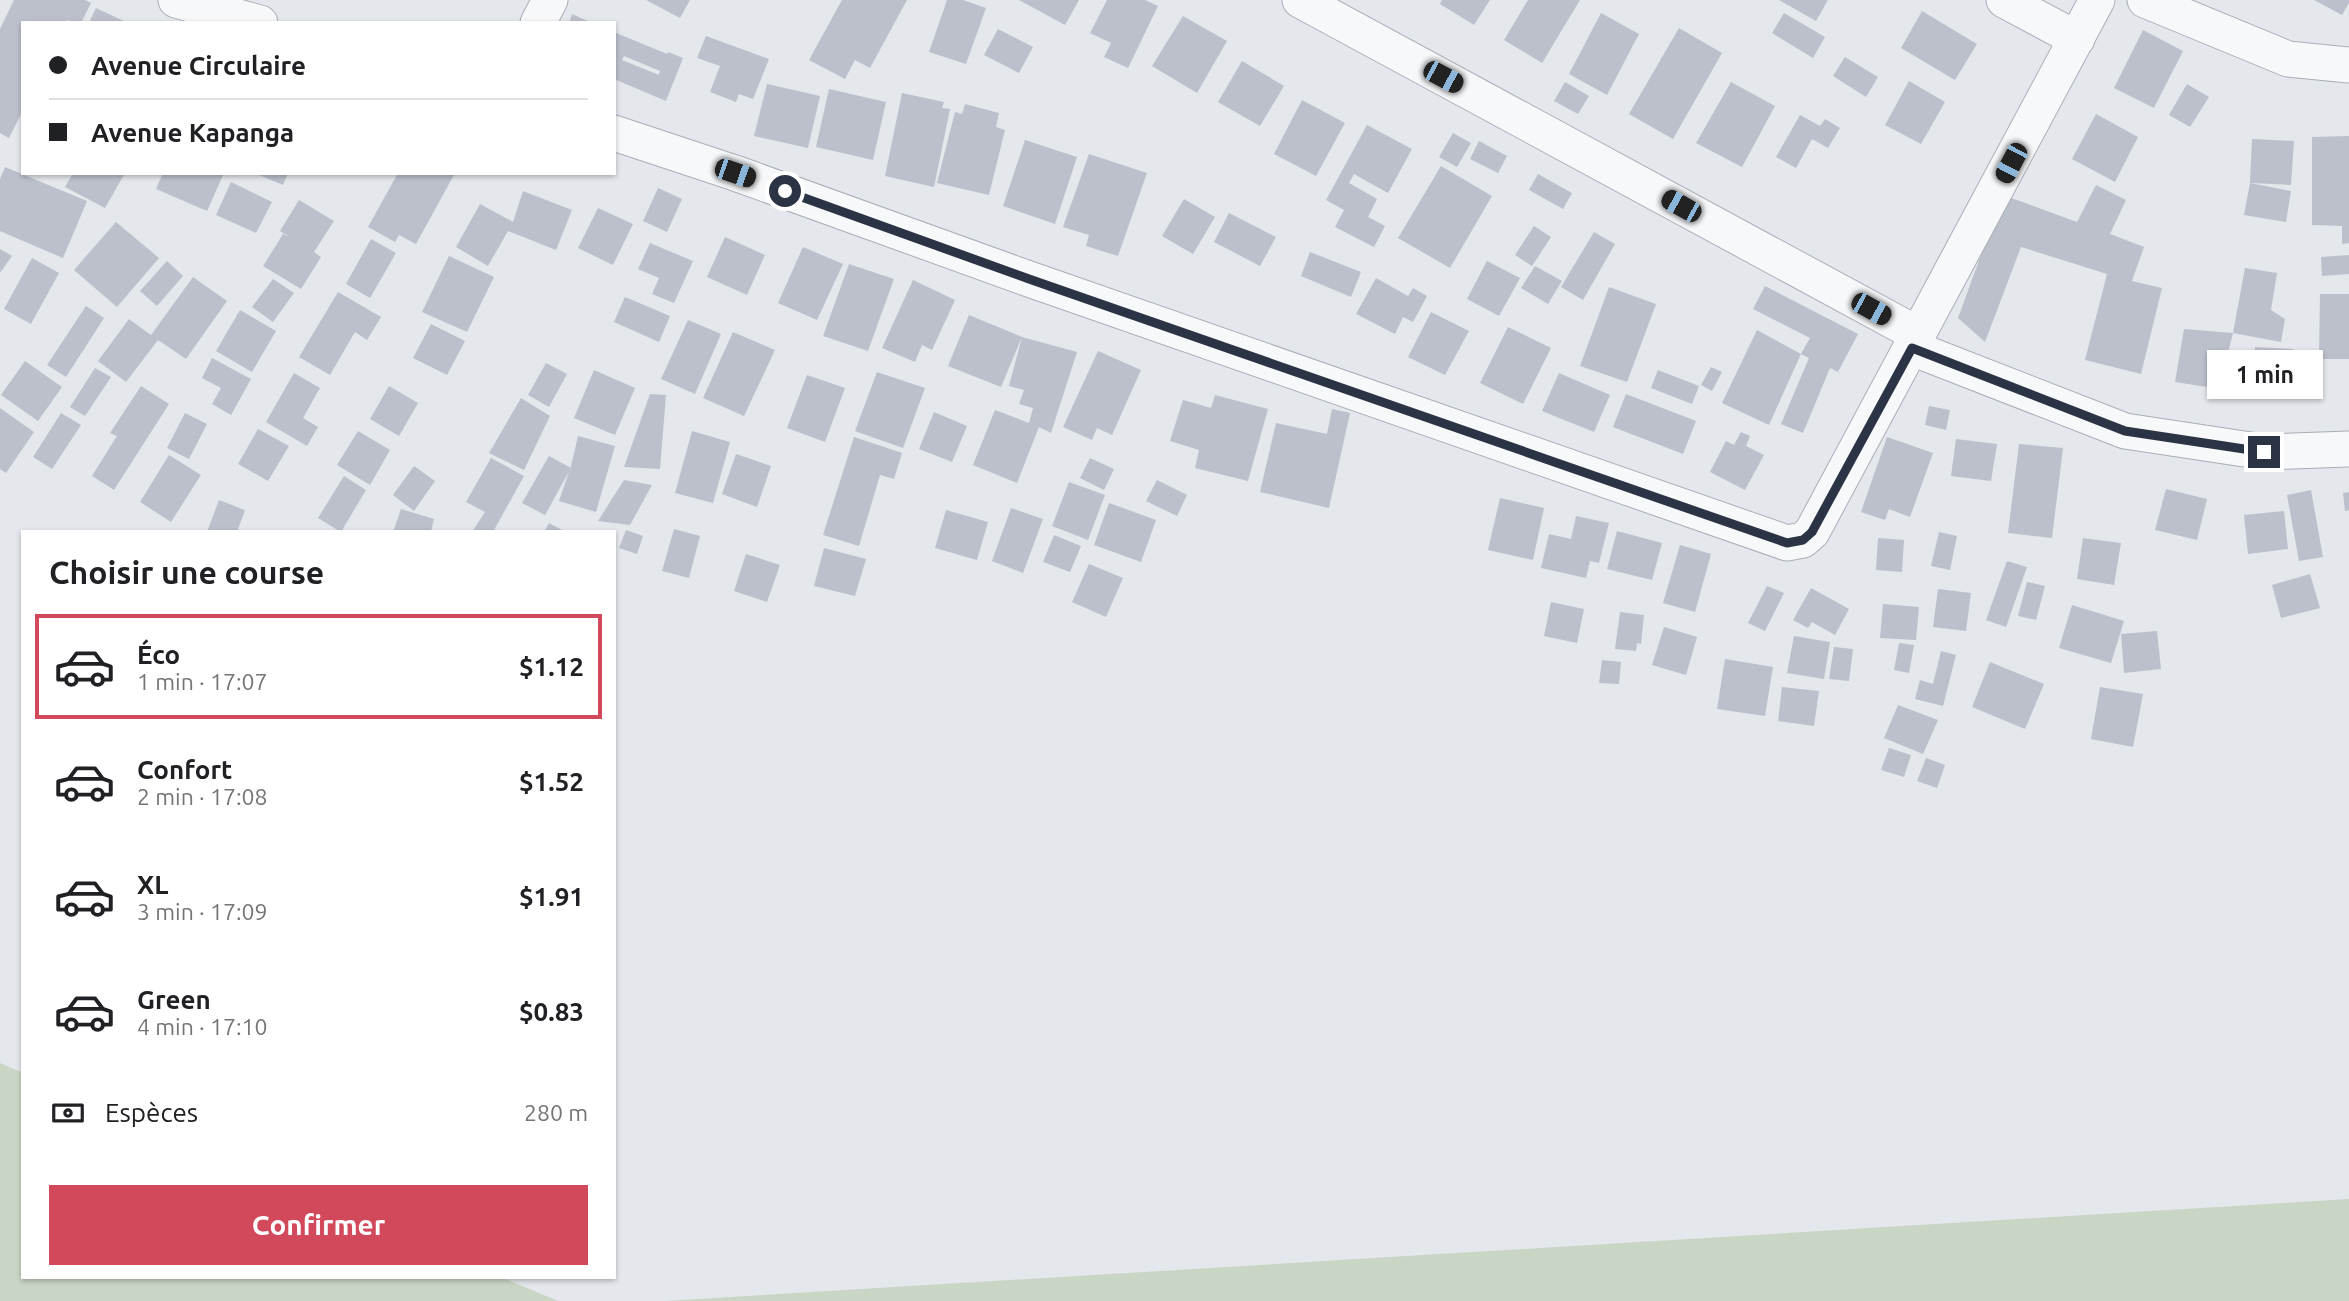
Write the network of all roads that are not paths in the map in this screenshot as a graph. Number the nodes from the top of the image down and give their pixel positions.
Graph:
1 (176, 0) edge
2 (550, 0) edge
3 (1300, 0) edge
4 (2004, 0) edge
5 (2097, 0) edge
6 (2145, 0) edge
7 (253, 21) edge
8 (539, 21) edge
9 (2077, 39) junction
10 (2349, 65) edge
11 (616, 134) edge
12 (1915, 341) junction
13 (2349, 449) edge

1 - 7 street
2 - 8 street
3 - 12 street
4 - 9 street
5 - 9 street
6 - 10 street
9 - 12 street
11 - 12 street
12 - 13 street

